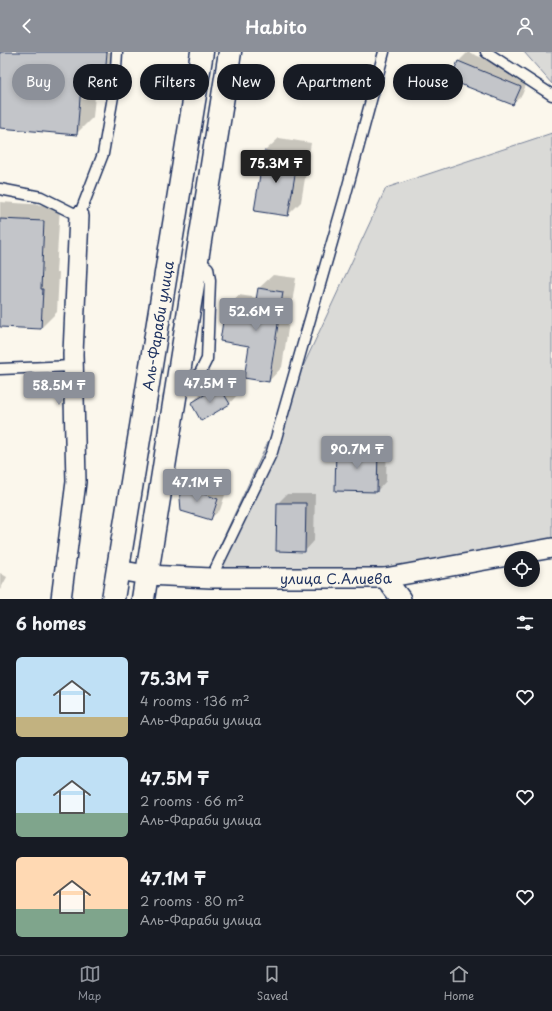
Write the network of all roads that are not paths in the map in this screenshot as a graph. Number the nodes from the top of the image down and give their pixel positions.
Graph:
1 (117, 52) edge
2 (202, 52) edge
3 (230, 52) edge
4 (384, 52) edge
5 (486, 52) edge
6 (552, 95) edge
7 (0, 189) edge
8 (79, 216) junction
9 (73, 366) junction
10 (0, 369) edge
11 (552, 548) edge
12 (118, 570) junction
13 (147, 575) junction
14 (211, 578) junction
15 (385, 578) junction
16 (61, 599) edge
17 (113, 599) edge
18 (143, 599) edge
19 (401, 599) edge

1 - 8 lane
2 - 12 main road, Аль-Фараби улица
3 - 13 main road, Аль-Фараби улица
4 - 14 lane
5 - 6 lane
7 - 8 lane
8 - 9 street
9 - 10 lane
9 - 16 street
11 - 15 street, улица С.Алиева
12 - 13 street, улица С.Алиева
12 - 17 main road, Аль-Фараби улица
13 - 14 street, улица С.Алиева
13 - 18 main road, Аль-Фараби улица
14 - 15 street, улица С.Алиева
15 - 19 street

